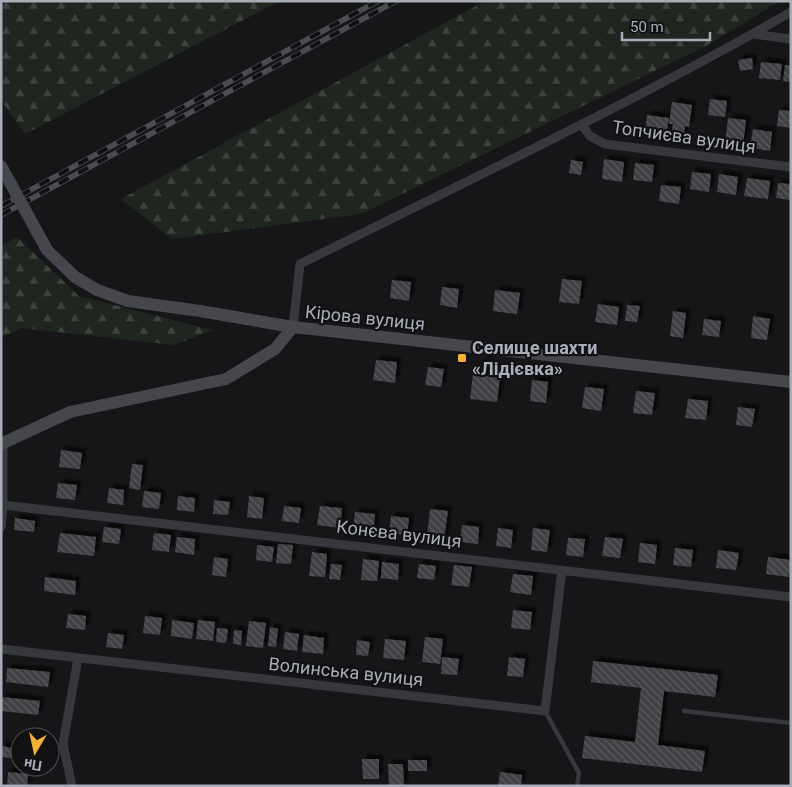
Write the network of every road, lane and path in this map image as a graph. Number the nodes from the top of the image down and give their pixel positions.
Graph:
1 (791, 12) edge
2 (753, 34) junction
3 (791, 39) edge
4 (581, 124) junction
5 (1, 166) edge
6 (791, 167) edge
7 (293, 327) junction
8 (791, 382) edge
9 (2, 444) edge
10 (3, 505) junction
11 (1, 527) edge
12 (562, 570) junction
13 (791, 597) edge
14 (1, 649) edge
15 (78, 658) junction
16 (546, 711) junction
17 (684, 711) dead end
18 (791, 723) edge
19 (72, 786) edge
20 (577, 786) edge

1 - 2 street
2 - 3 street
2 - 4 street
4 - 6 street, Топчиєва вулиця
4 - 7 street
5 - 7 main road, Кірова вулиця, bridge
7 - 8 main road, Кірова вулиця
7 - 9 main road
9 - 10 street
10 - 11 street
10 - 12 street, Конєва вулиця
12 - 13 street, Конєва вулиця
12 - 16 street
14 - 15 street, Волинська вулиця
15 - 16 street, Волинська вулиця
15 - 19 street
16 - 20 lane
17 - 18 lane

